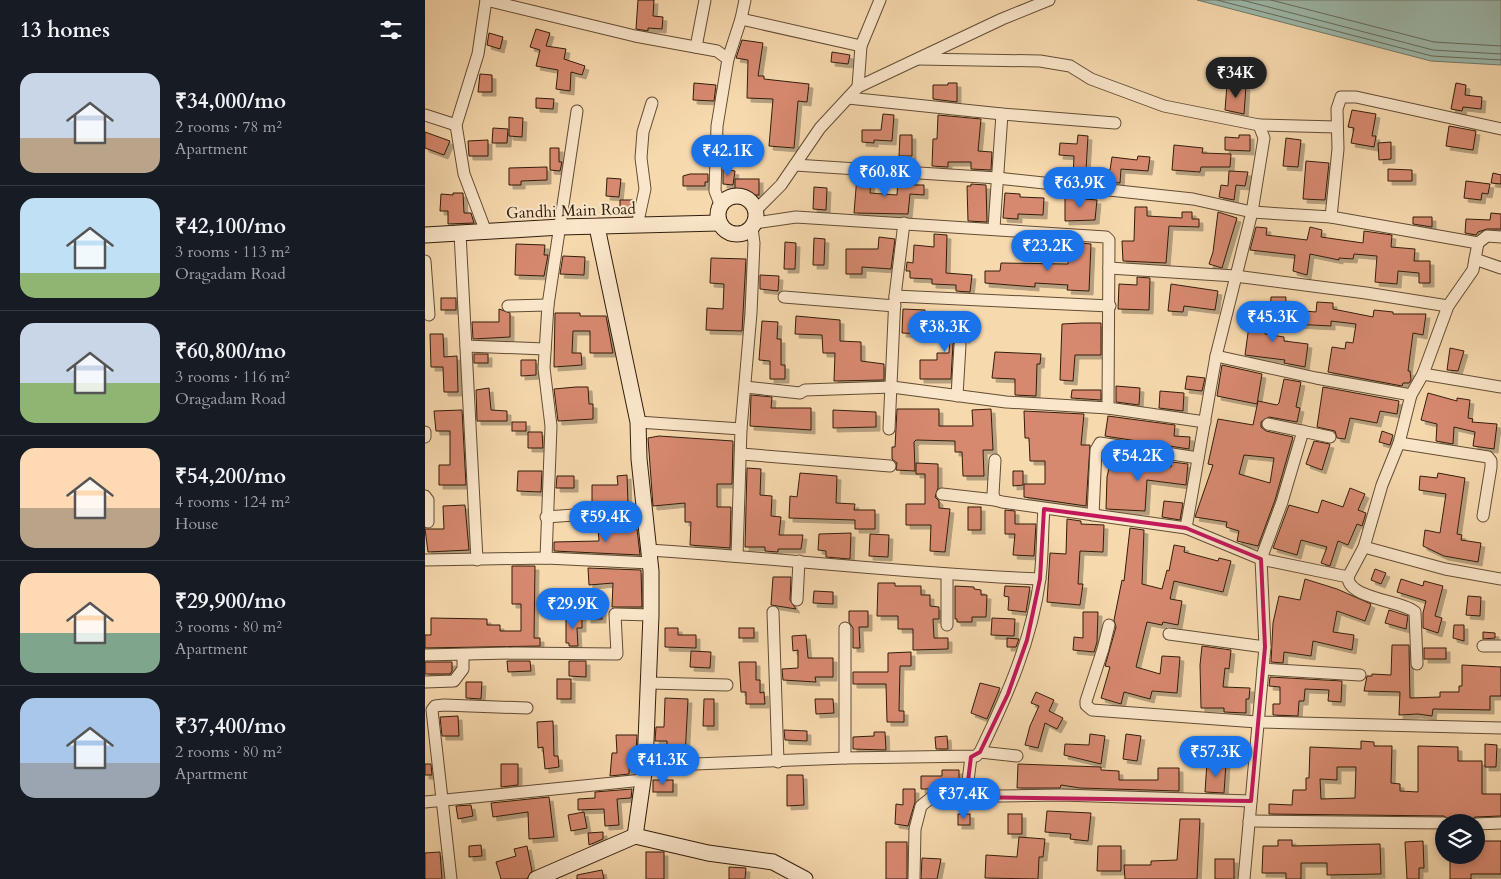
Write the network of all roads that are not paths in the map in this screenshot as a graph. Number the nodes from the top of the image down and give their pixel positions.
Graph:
1 (486, 0) edge
2 (705, 0) edge
3 (745, 0) edge
4 (880, 0) edge
5 (1049, 0) edge
6 (741, 19) junction
7 (861, 46) junction
8 (696, 47) junction
9 (728, 58) junction
10 (918, 58) junction
11 (858, 87) junction
12 (848, 98) junction
13 (652, 104) dead end
14 (577, 111) dead end
15 (1002, 114) junction
16 (425, 115) edge
17 (1115, 122) dead end
18 (456, 125) junction
19 (1259, 125) junction
20 (1336, 127) junction
21 (1501, 129) edge
22 (795, 165) junction
23 (997, 178) junction
24 (721, 204) junction
25 (1252, 212) junction
26 (1331, 217) junction
27 (754, 220) junction
28 (719, 223) junction
29 (904, 223) junction
30 (597, 226) junction
31 (637, 226) junction
32 (561, 227) junction
33 (994, 228) junction
34 (486, 232) junction
35 (459, 233) junction
36 (425, 235) edge
37 (1501, 237) edge
38 (1478, 243) junction
39 (1475, 259) junction
40 (425, 261) edge
41 (1109, 268) junction
42 (1501, 268) edge
43 (1235, 276) junction
44 (784, 297) dead end
45 (895, 301) junction
46 (547, 305) junction
47 (508, 306) dead end
48 (1110, 306) junction
49 (1448, 306) junction
50 (429, 315) dead end
51 (960, 345) dead end
52 (466, 346) junction
53 (545, 349) junction
54 (1216, 356) junction
55 (1423, 374) junction
56 (745, 387) junction
57 (892, 387) junction
58 (1501, 387) edge
59 (1411, 395) junction
60 (957, 396) junction
61 (1108, 408) junction
62 (638, 422) junction
63 (1205, 422) junction
64 (1268, 424) dead end
65 (741, 429) junction
66 (889, 429) dead end
67 (1303, 431) junction
68 (425, 432) edge
69 (425, 437) edge
70 (1330, 437) dead end
71 (1399, 443) junction
72 (741, 454) junction
73 (1198, 458) junction
74 (995, 460) dead end
75 (889, 466) dead end
76 (942, 494) dead end
77 (425, 496) edge
78 (995, 500) junction
79 (1044, 509) junction
80 (644, 510) junction
81 (1093, 515) junction
82 (1483, 516) dead end
83 (546, 517) junction
84 (428, 522) dead end
85 (1186, 528) junction
86 (1364, 547) junction
87 (649, 556) junction
88 (737, 556) junction
89 (546, 558) junction
90 (1261, 559) junction
91 (425, 560) edge
92 (477, 560) junction
93 (799, 560) junction
94 (947, 575) junction
95 (1349, 577) junction
96 (1040, 579) junction
97 (1501, 579) edge
98 (797, 600) dead end
99 (773, 612) dead end
100 (651, 615) junction
101 (1109, 625) dead end
102 (947, 626) dead end
103 (845, 628) dead end
104 (1169, 634) dead end
105 (1483, 646) dead end
106 (1501, 646) edge
107 (1265, 647) junction
108 (463, 654) junction
109 (425, 655) edge
110 (1417, 664) dead end
111 (1263, 668) junction
112 (1360, 675) dead end
113 (425, 682) edge
114 (649, 683) junction
115 (727, 686) dead end
116 (527, 708) dead end
117 (1257, 722) junction
118 (1501, 728) edge
119 (976, 755) junction
120 (1017, 756) dead end
121 (845, 758) junction
122 (778, 762) junction
123 (644, 773) junction
124 (967, 797) junction
125 (441, 800) junction
126 (1251, 801) junction
127 (425, 802) edge
128 (1249, 821) junction
129 (1435, 823) edge
130 (1501, 823) edge
131 (1485, 824) edge
132 (635, 836) junction
133 (540, 878) edge
134 (451, 879) edge
135 (805, 879) edge
136 (914, 879) edge
137 (1244, 879) edge

1 - 8 street
1 - 18 street
2 - 8 street
3 - 6 street
4 - 7 street
5 - 10 street
6 - 7 street
6 - 9 street
7 - 11 street
8 - 9 street
9 - 24 street
10 - 11 street
10 - 19 street
11 - 12 street
12 - 15 street
12 - 22 street
13 - 31 street
14 - 32 street
15 - 17 street
15 - 23 street
16 - 18 street
18 - 34 street
19 - 20 street
19 - 25 street
20 - 21 street
20 - 26 street
22 - 23 street
22 - 27 street
23 - 25 street
23 - 33 street
24 - 27 street
24 - 28 street
25 - 26 street
25 - 43 street
26 - 38 street
27 - 28 street
27 - 29 street
27 - 56 street
28 - 31 street, Gandhi Main Road
29 - 33 street
29 - 45 street
30 - 31 street, Gandhi Main Road
30 - 32 street, Gandhi Main Road
30 - 62 street
32 - 34 street, Gandhi Main Road
32 - 46 street
33 - 41 street
34 - 35 street, Gandhi Main Road
35 - 36 street, Gandhi Main Road
35 - 52 street
37 - 38 street
38 - 39 street
39 - 42 street
39 - 49 street
40 - 50 street
41 - 43 street
41 - 48 street
43 - 49 street
43 - 54 street
44 - 45 street
45 - 48 street
45 - 57 street
46 - 47 street
46 - 53 street
48 - 61 street
49 - 55 street
51 - 60 street
52 - 53 street
52 - 92 street
53 - 83 street
54 - 59 street
54 - 63 street
55 - 58 street
55 - 59 street
56 - 57 street
56 - 65 street
57 - 60 street
57 - 66 street
59 - 71 street
60 - 61 street
61 - 63 street
62 - 65 street
62 - 80 street
63 - 73 street
64 - 67 street
65 - 72 street
67 - 70 street
67 - 90 street
68 - 69 street
71 - 82 street
71 - 86 street
72 - 75 street
72 - 88 street
73 - 81 street
73 - 85 street
74 - 78 street
76 - 78 street
77 - 84 street
78 - 79 street
79 - 81 street
79 - 96 street
80 - 83 street
80 - 87 street
81 - 85 street
83 - 89 street
85 - 90 street
86 - 95 street
86 - 97 street
87 - 88 street
87 - 89 street
87 - 100 street
88 - 93 street
89 - 92 street
90 - 95 street
90 - 107 street
91 - 92 street
93 - 94 street
93 - 98 street
94 - 96 street
94 - 102 street
95 - 110 street
96 - 119 street
99 - 122 street
100 - 108 street
100 - 114 street
101 - 117 street
103 - 121 street
104 - 107 street
105 - 106 street
107 - 111 street
108 - 109 street
108 - 113 street
111 - 112 street
111 - 117 street
114 - 115 street
114 - 123 street
116 - 125 street
117 - 118 street
117 - 126 street
119 - 120 street
119 - 121 street
119 - 124 street
121 - 122 street
122 - 123 street
123 - 125 street
123 - 132 street
124 - 126 street
124 - 136 street
125 - 127 street
125 - 134 street
126 - 128 street
128 - 129 street
128 - 137 street
130 - 131 street
132 - 133 street
132 - 135 street

